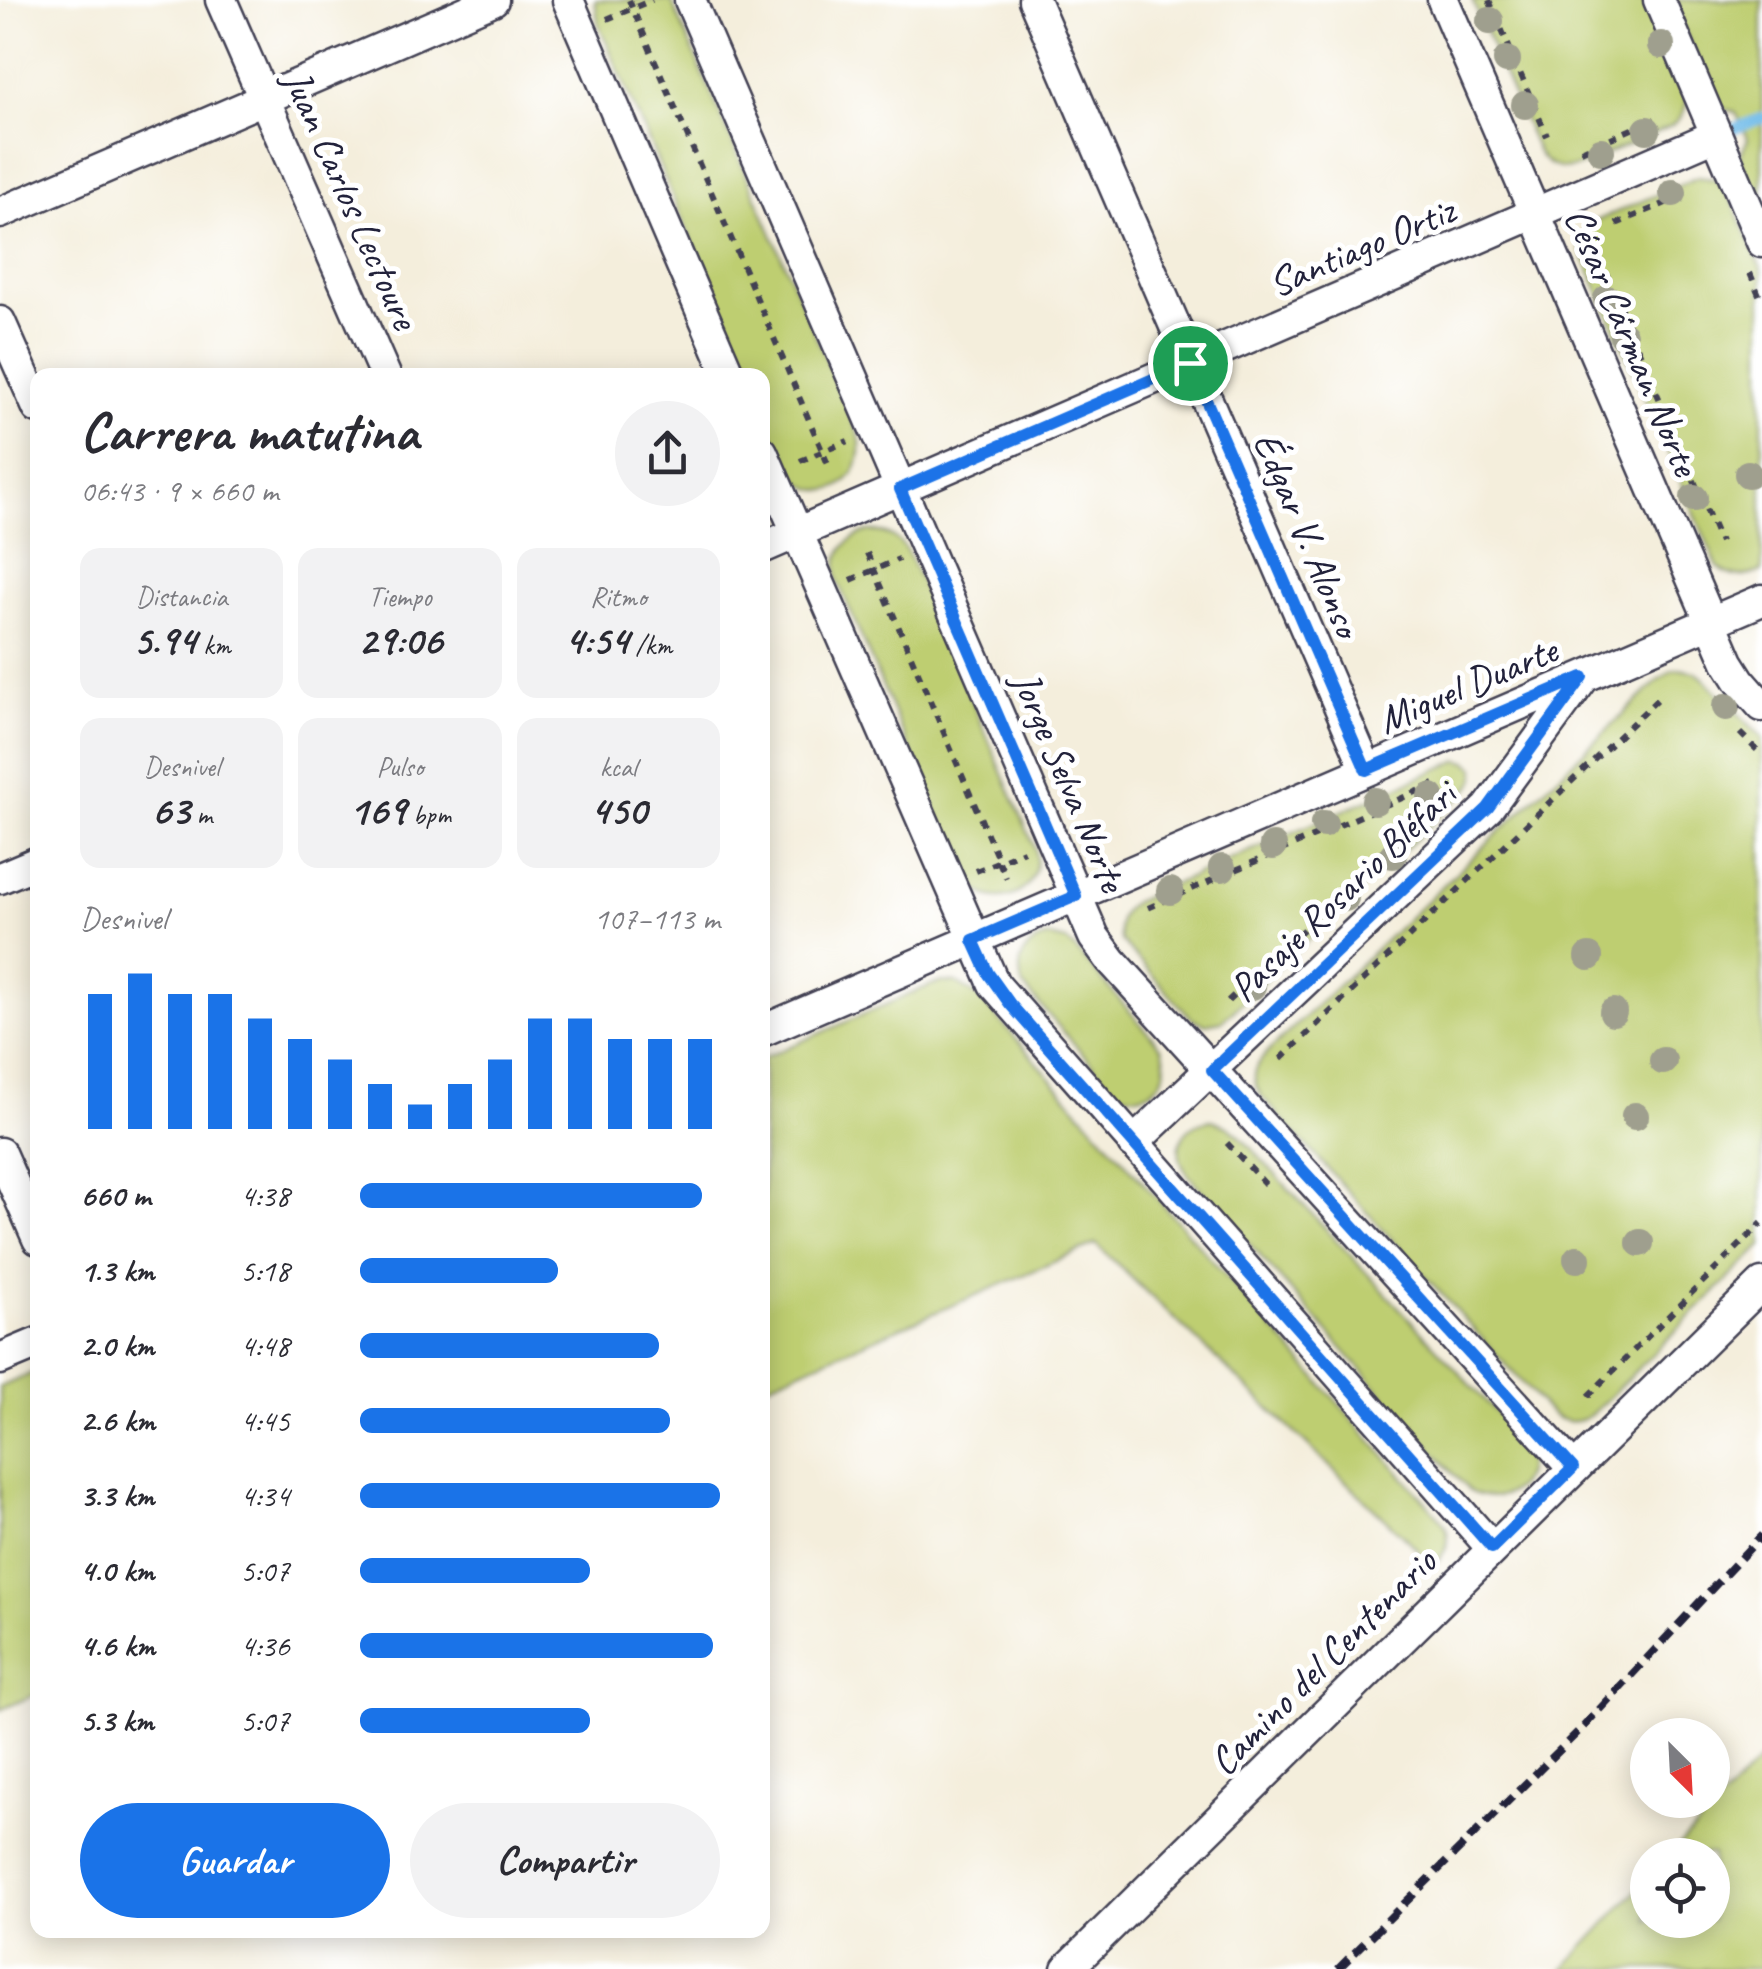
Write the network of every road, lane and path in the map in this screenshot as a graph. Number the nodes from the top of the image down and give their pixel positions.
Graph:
1 (221, 0) edge
2 (492, 0) edge
3 (568, 0) edge
4 (652, 0) edge
5 (690, 0) edge
6 (1034, 0) edge
7 (1443, 0) edge
8 (1489, 0) edge
9 (1659, 0) edge
10 (631, 4) edge
11 (598, 23) dead end
12 (264, 99) junction
13 (1655, 119) dead end
14 (1716, 135) junction
15 (1547, 136) dead end
16 (1581, 151) dead end
17 (1684, 195) dead end
18 (0, 214) edge
19 (1535, 214) junction
20 (1616, 224) dead end
21 (1762, 242) edge
22 (1600, 258) dead end
23 (0, 322) edge
24 (1190, 363) junction
25 (382, 368) edge
26 (726, 368) edge
27 (30, 390) edge
28 (859, 436) dead end
29 (823, 452) junction
30 (775, 459) edge
31 (830, 469) dead end
32 (900, 489) junction
33 (798, 533) junction
34 (1720, 542) dead end
35 (770, 545) edge
36 (867, 553) dead end
37 (909, 555) dead end
38 (874, 570) junction
39 (839, 585) dead end
40 (1762, 600) edge
41 (1712, 622) junction
42 (1583, 677) junction
43 (1662, 695) dead end
44 (1762, 706) edge
45 (1366, 770) junction
46 (1438, 782) dead end
47 (1447, 794) dead end
48 (1034, 846) dead end
49 (999, 862) junction
50 (30, 865) edge
51 (964, 876) dead end
52 (0, 878) edge
53 (1006, 878) dead end
54 (1076, 896) junction
55 (1148, 908) dead end
56 (973, 940) junction
57 (1228, 1001) dead end
58 (770, 1028) edge
59 (1281, 1059) dead end
60 (1212, 1070) junction
61 (1134, 1144) junction
62 (0, 1152) edge
63 (30, 1220) edge
64 (1762, 1223) edge
65 (1762, 1284) edge
66 (30, 1346) edge
67 (0, 1359) edge
68 (1588, 1396) dead end
69 (1573, 1468) junction
70 (1492, 1548) junction
71 (1068, 1969) edge

1 - 12 street, Juan Carlos Lectoure
2 - 12 street
3 - 26 street
4 - 10 path
5 - 32 street, Jorge Selva Norte
6 - 24 street, Édgar V. Alonso
7 - 19 street, César Cárman Norte
8 - 15 path
9 - 14 street
10 - 11 path
10 - 29 path
12 - 18 street
12 - 25 street, Juan Carlos Lectoure
13 - 16 path
14 - 19 street, Santiago Ortiz
14 - 21 street
17 - 20 path
19 - 24 street, Santiago Ortiz
19 - 41 street, César Cárman Norte
22 - 34 path
23 - 27 street
24 - 32 street, Santiago Ortiz
24 - 45 street, Édgar V. Alonso
28 - 29 path
29 - 30 path
29 - 31 path
30 - 33 street
32 - 33 street, Santiago Ortiz
32 - 54 street, Jorge Selva Norte
33 - 35 street, Santiago Ortiz
33 - 56 street
36 - 38 path
37 - 38 path
38 - 39 path
38 - 49 path
40 - 41 street, Miguel Duarte
41 - 42 street, Miguel Duarte
41 - 44 street, César Cárman Norte
42 - 45 street, Miguel Duarte
42 - 60 street, Pasaje Rosario Bléfari
43 - 59 path
45 - 54 street, Miguel Duarte
46 - 55 path
47 - 57 path
48 - 49 path
49 - 51 path
49 - 53 path
50 - 52 street
54 - 56 street, Miguel Duarte
54 - 60 street, Jorge Selva Norte
56 - 58 street, Miguel Duarte
56 - 61 street
60 - 61 street, Pasaje Rosario Bléfari
60 - 69 street, Jorge Selva Norte
61 - 70 street
62 - 63 street
64 - 68 path
65 - 69 street, Camino del Centenario
66 - 67 street
69 - 70 street, Camino del Centenario
70 - 71 street, Camino del Centenario

